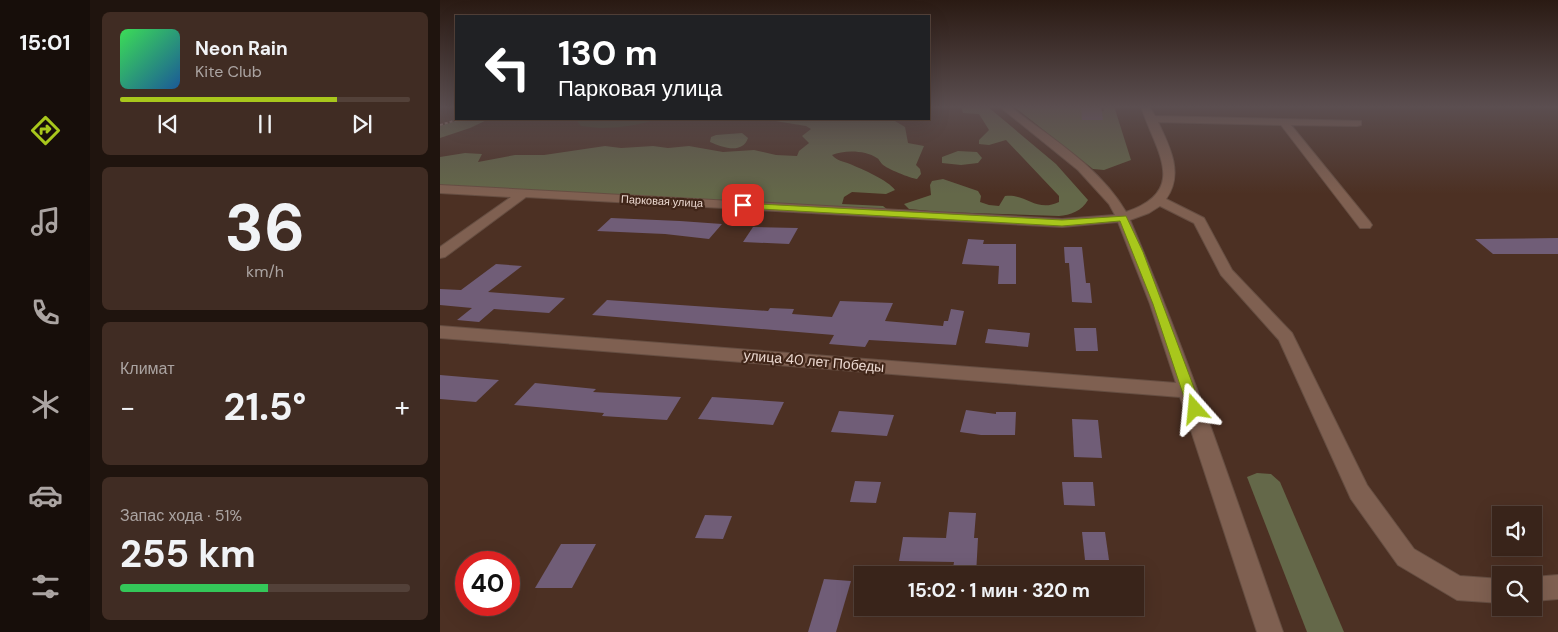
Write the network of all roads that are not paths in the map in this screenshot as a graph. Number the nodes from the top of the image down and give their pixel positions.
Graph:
1 (1041, 135) edge
2 (1158, 135) edge
3 (1295, 135) edge
4 (440, 189) edge
5 (524, 194) junction
6 (1160, 201) junction
7 (1123, 218) junction
8 (1364, 225) dead end
9 (440, 254) edge
10 (440, 332) edge
11 (1189, 390) junction
12 (1558, 587) edge
13 (1542, 588) edge
14 (1492, 590) edge
15 (1270, 632) edge

1 - 7 street
2 - 6 street
3 - 8 street
4 - 5 street, Парковая улица
5 - 7 street, Парковая улица
5 - 9 street
6 - 7 street, Парковая улица
6 - 14 street
7 - 11 street
10 - 11 street, улица 40 лет Победы
11 - 15 street
12 - 13 street

